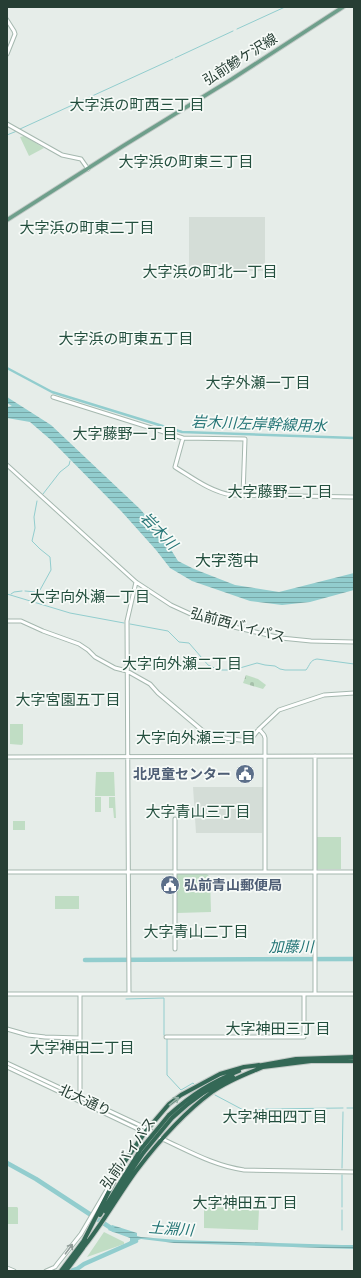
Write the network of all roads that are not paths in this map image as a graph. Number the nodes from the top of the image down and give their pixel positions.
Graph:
1 (344, 7) edge
2 (7, 20) edge
3 (7, 54) edge
4 (7, 124) edge
5 (88, 169) junction
6 (7, 220) edge
7 (53, 396) dead end
8 (183, 438) junction
9 (7, 465) edge
10 (243, 495) junction
11 (354, 497) edge
12 (136, 582) junction
13 (7, 621) edge
14 (354, 642) edge
15 (127, 671) junction
16 (354, 693) edge
17 (260, 729) junction
18 (315, 756) junction
19 (354, 756) edge
20 (7, 757) edge
21 (128, 757) junction
22 (265, 757) junction
23 (175, 819) dead end
24 (7, 872) edge
25 (128, 872) junction
26 (175, 872) junction
27 (265, 872) junction
28 (315, 872) junction
29 (354, 872) edge
30 (175, 949) dead end
31 (7, 994) edge
32 (80, 994) junction
33 (129, 994) junction
34 (304, 994) junction
35 (315, 994) junction
36 (354, 994) edge
37 (7, 1029) edge
38 (166, 1037) dead end
39 (80, 1038) junction
40 (354, 1057) edge
41 (354, 1061) edge
42 (7, 1063) edge
43 (7, 1067) edge
44 (259, 1067) junction
45 (80, 1098) junction
46 (80, 1102) junction
47 (147, 1130) junction
48 (162, 1138) junction
49 (354, 1172) edge
50 (100, 1215) junction
51 (93, 1226) junction
52 (7, 1268) edge
53 (14, 1271) edge
54 (46, 1271) edge
55 (61, 1271) edge
56 (66, 1271) edge

1 - 5 main road, 弘前鰺ケ沢線
2 - 3 street
4 - 5 street
5 - 6 main road, 弘前鰺ケ沢線
7 - 8 street
8 - 10 street
8 - 10 street
9 - 12 street, 弘前西バイパス
10 - 11 street
12 - 14 street, 弘前西バイパス
12 - 15 street
13 - 15 street
15 - 17 street
15 - 21 street
16 - 17 street
17 - 22 street
18 - 19 street
18 - 22 street
18 - 28 street
20 - 21 street
21 - 22 street
21 - 25 street
22 - 27 street
23 - 26 street
24 - 25 street
25 - 26 street
25 - 33 street
26 - 27 street
26 - 30 street
27 - 28 street
28 - 29 street
28 - 35 street
31 - 32 street
32 - 33 street
32 - 39 street
33 - 34 street
34 - 35 street
34 - 38 street
35 - 36 street
37 - 39 street
39 - 45 street
40 - 44 highway, 弘前バイパス
41 - 44 highway, 弘前バイパス
42 - 45 street, 北大通り
43 - 46 street
47 -> 44 highway
44 - 48 highway
44 - 50 highway, 弘前バイパス, bridge
45 - 46 street
45 - 47 street, 北大通り
46 - 47 street
47 - 48 street, 北大通り
47 - 50 highway
48 - 49 street, 北大通り
48 - 50 highway
50 - 51 highway
50 - 51 highway
54 -> 51 street
51 - 55 highway
51 - 56 highway
52 - 53 street

